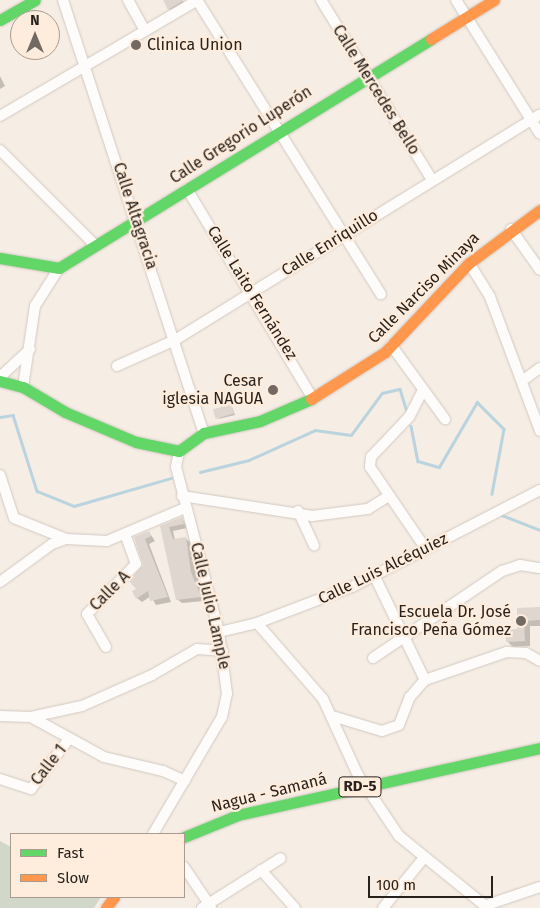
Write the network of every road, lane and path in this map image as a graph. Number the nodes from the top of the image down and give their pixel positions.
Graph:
1 (35, 0) edge
2 (63, 0) edge
3 (128, 0) edge
4 (197, 0) edge
5 (321, 0) edge
6 (456, 0) edge
7 (494, 0) edge
8 (466, 16) junction
9 (0, 20) edge
10 (145, 32) junction
11 (86, 67) junction
12 (366, 75) junction
13 (0, 116) edge
14 (536, 117) edge
15 (277, 131) junction
16 (540, 134) edge
17 (0, 150) edge
18 (432, 180) junction
19 (187, 189) junction
20 (540, 210) edge
21 (136, 221) junction
22 (512, 229) junction
23 (342, 236) junction
24 (96, 246) junction
25 (0, 258) edge
26 (468, 263) junction
27 (60, 268) junction
28 (540, 270) edge
29 (251, 292) junction
30 (381, 294) dead end
31 (175, 340) junction
32 (391, 346) junction
33 (30, 349) junction
34 (117, 366) dead end
35 (540, 368) edge
36 (0, 379) edge
37 (522, 381) junction
38 (23, 387) junction
39 (423, 390) junction
40 (313, 399) junction
41 (444, 419) dead end
42 (540, 431) edge
43 (204, 433) junction
44 (179, 451) junction
45 (0, 475) edge
46 (540, 490) edge
47 (182, 496) junction
48 (387, 498) junction
49 (4, 507) edge
50 (185, 508) junction
51 (298, 511) junction
52 (125, 534) junction
53 (66, 540) junction
54 (314, 546) dead end
55 (426, 549) junction
56 (540, 568) edge
57 (374, 575) junction
58 (0, 582) edge
59 (257, 623) junction
60 (219, 632) junction
61 (403, 634) junction
62 (106, 647) dead end
63 (223, 651) junction
64 (372, 658) dead end
65 (540, 661) edge
66 (425, 680) junction
67 (0, 716) edge
68 (332, 716) junction
69 (31, 717) junction
70 (69, 739) junction
71 (540, 748) edge
72 (0, 779) edge
73 (185, 781) junction
74 (365, 786) junction
75 (155, 833) edge
76 (185, 837) edge
77 (281, 858) dead end
78 (423, 859) junction
79 (185, 869) edge
80 (262, 870) junction
81 (540, 887) edge
82 (207, 906) edge
83 (486, 907) edge
84 (295, 908) edge
85 (383, 908) edge

1 - 9 street
2 - 11 street, Calle Altagracia
3 - 10 street
4 - 10 street
4 - 15 street
5 - 12 street, Calle Mercedes Bello
6 - 8 street
7 - 8 street, Calle Gregorio Luperón
8 - 12 street, Calle Gregorio Luperón
8 - 14 street
10 - 11 street
11 - 13 street
11 - 21 street, Calle Altagracia
12 - 15 street, Calle Gregorio Luperón
12 - 18 street, Calle Mercedes Bello
14 - 16 street
14 - 18 street, Calle Enriquillo
15 - 19 street, Calle Gregorio Luperón
15 - 23 street
17 - 24 street
18 - 23 street, Calle Enriquillo
19 - 21 street, Calle Gregorio Luperón
19 - 29 street, Calle Laito Fernández
20 - 22 street, Calle Narciso Minaya
21 - 24 street, Calle Gregorio Luperón
21 - 31 street, Calle Altagracia
22 - 26 street, Calle Narciso Minaya
22 - 28 street
23 - 29 street, Calle Enriquillo
23 - 30 street
24 - 27 street, Calle Gregorio Luperón
25 - 27 street
26 - 32 street, Calle Narciso Minaya
26 - 37 street
27 - 33 street
29 - 31 street, Calle Enriquillo
29 - 40 street, Calle Laito Fernández
31 - 34 street, Calle Enriquillo
31 - 43 street, Calle Altagracia
32 - 39 street
32 - 40 street, Calle Narciso Minaya
33 - 36 street
33 - 38 street
35 - 37 street
36 - 38 street
37 - 42 street
38 - 44 street
39 - 41 street
39 - 48 street
40 - 43 street, Calle Narciso Minaya
43 - 44 street, Calle Narciso Minaya
44 - 47 street, Calle Julio Lample
45 - 49 street
46 - 55 street, Calle Luis Alcéquiez
47 - 50 street, Calle Julio Lample
47 - 51 street
48 - 51 street
48 - 55 street
49 - 53 street
50 - 52 street
50 - 60 street, Calle Julio Lample
51 - 54 street
52 - 53 street
52 - 62 street, Calle A
53 - 58 street
55 - 57 street, Calle Luis Alcéquiez
56 - 61 street
57 - 59 street, Calle Luis Alcéquiez
57 - 61 street
59 - 60 street, Calle Luis Alcéquiez
59 - 68 street
60 - 63 street, Calle Julio Lample
61 - 64 street
61 - 66 street
63 - 69 street
63 - 73 street, Calle Julio Lample
65 - 66 street
66 - 68 street
67 - 69 street
68 - 74 street
69 - 70 street
70 - 72 street, Calle 1
70 - 73 street
71 - 74 street, Nagua - Samaná / RD-5
73 - 75 street, Calle Julio Lample
74 - 76 street, Nagua - Samaná / RD-5
74 - 78 street
77 - 80 street
78 - 83 street
78 - 85 street
79 - 82 street
80 - 82 street
80 - 84 street
81 - 83 street

